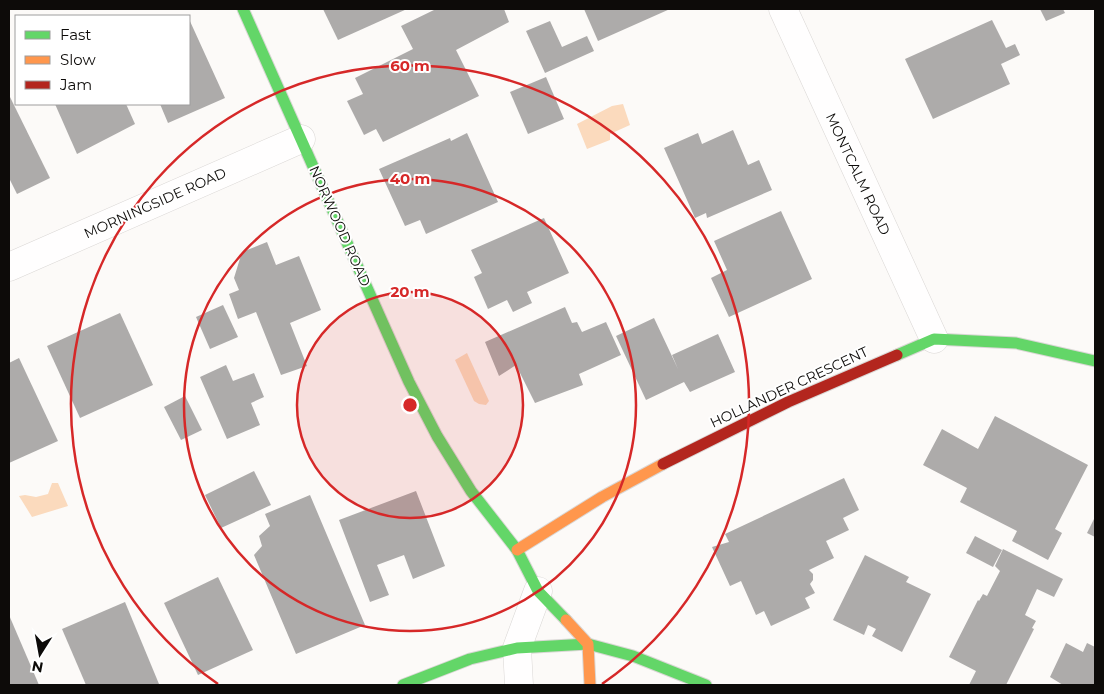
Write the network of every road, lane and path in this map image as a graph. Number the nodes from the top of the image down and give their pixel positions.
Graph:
1 (243, 9) edge
2 (783, 9) edge
3 (301, 139) junction
4 (9, 267) edge
5 (934, 339) junction
6 (1095, 361) edge
7 (517, 550) junction
8 (538, 591) junction
9 (588, 644) junction
10 (517, 648) junction
11 (403, 685) edge
12 (519, 685) edge
13 (590, 685) edge
14 (706, 685) edge

1 - 3 street, NORWOOD ROAD
2 - 5 street, MONTCALM ROAD
3 - 4 street, MORNINGSIDE ROAD
3 - 7 street, NORWOOD ROAD
5 - 6 street, HOLLANDER CRESCENT
5 - 7 street, HOLLANDER CRESCENT
7 - 8 street, NORWOOD ROAD
8 - 9 street, NORWOOD ROAD
8 - 10 street
9 - 10 street
9 - 13 street
9 - 14 street
10 - 11 street
10 - 12 street

